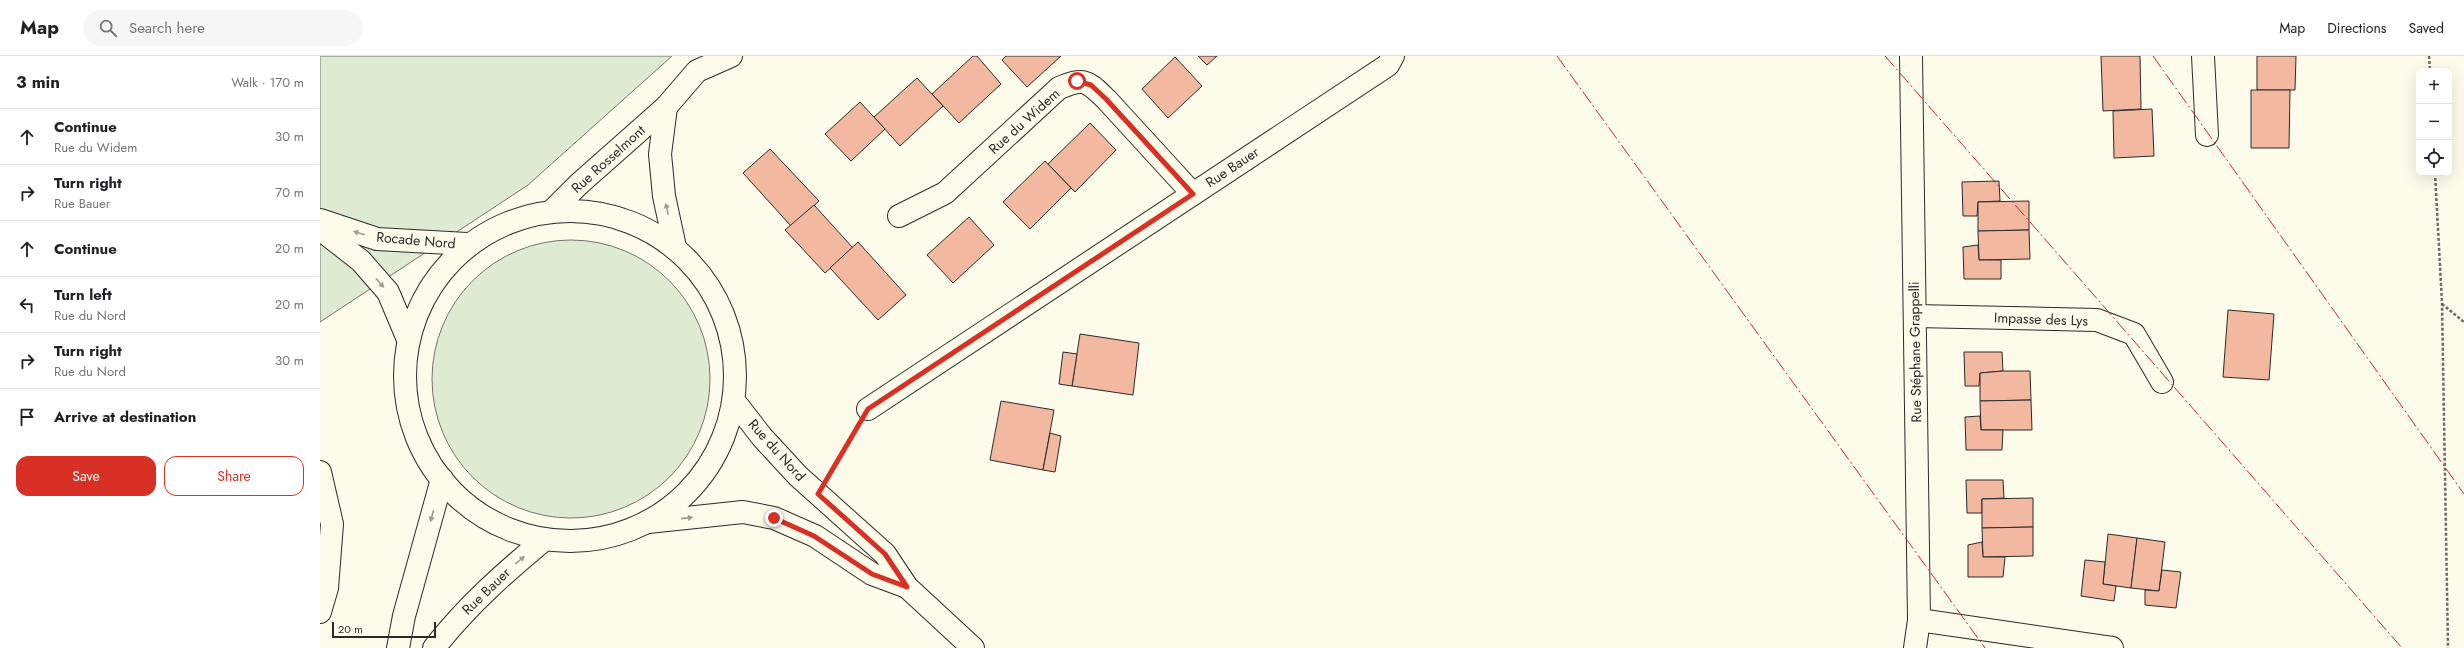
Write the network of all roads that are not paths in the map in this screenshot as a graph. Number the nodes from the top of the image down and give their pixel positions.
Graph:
1 (731, 56) edge
2 (1393, 56) edge
3 (1911, 56) edge
4 (2203, 56) edge
5 (666, 107) junction
6 (2207, 136) dead end
7 (1193, 194) junction
8 (551, 212) junction
9 (899, 216) dead end
10 (320, 220) edge
11 (320, 229) edge
12 (467, 244) junction
13 (675, 247) junction
14 (1915, 316) junction
15 (407, 338) junction
16 (2162, 382) dead end
17 (738, 406) junction
18 (868, 409) road end
19 (320, 472) edge
20 (442, 479) junction
21 (648, 522) junction
22 (544, 540) junction
23 (907, 587) junction
24 (320, 612) edge
25 (404, 616) junction
26 (1919, 620) junction
27 (451, 626) junction
28 (385, 648) edge
29 (398, 648) edge
30 (434, 648) edge
31 (444, 648) edge
32 (974, 648) edge
33 (1915, 648) edge
34 (2112, 648) edge

1 - 5 street, Rue Rosselmont
2 - 7 street, Rue Bauer
3 - 14 street, Rue Stéphane Grappelli
4 - 6 street
5 - 8 street, Rue Rosselmont
13 -> 5 street, Rue Rosselmont
7 - 9 street, Rue du Widem
7 - 18 street, Rue Bauer
8 - 12 street
8 - 13 street
12 -> 10 street, Rocade Nord
11 -> 15 street
12 - 15 street
13 - 17 street
14 - 16 street, Impasse des Lys
14 - 26 street, Rue Stéphane Grappelli
15 - 20 street
17 - 21 street
17 - 23 street, Rue du Nord
19 - 24 street
20 - 22 street
20 -> 25 street
21 - 22 street
21 -> 23 street
27 -> 22 street, Rue Bauer
23 - 32 street
25 - 28 street
25 - 29 street
26 - 33 street, Rue Stéphane Grappelli
26 - 34 street
27 - 30 street, Rue Bauer
27 - 31 street

